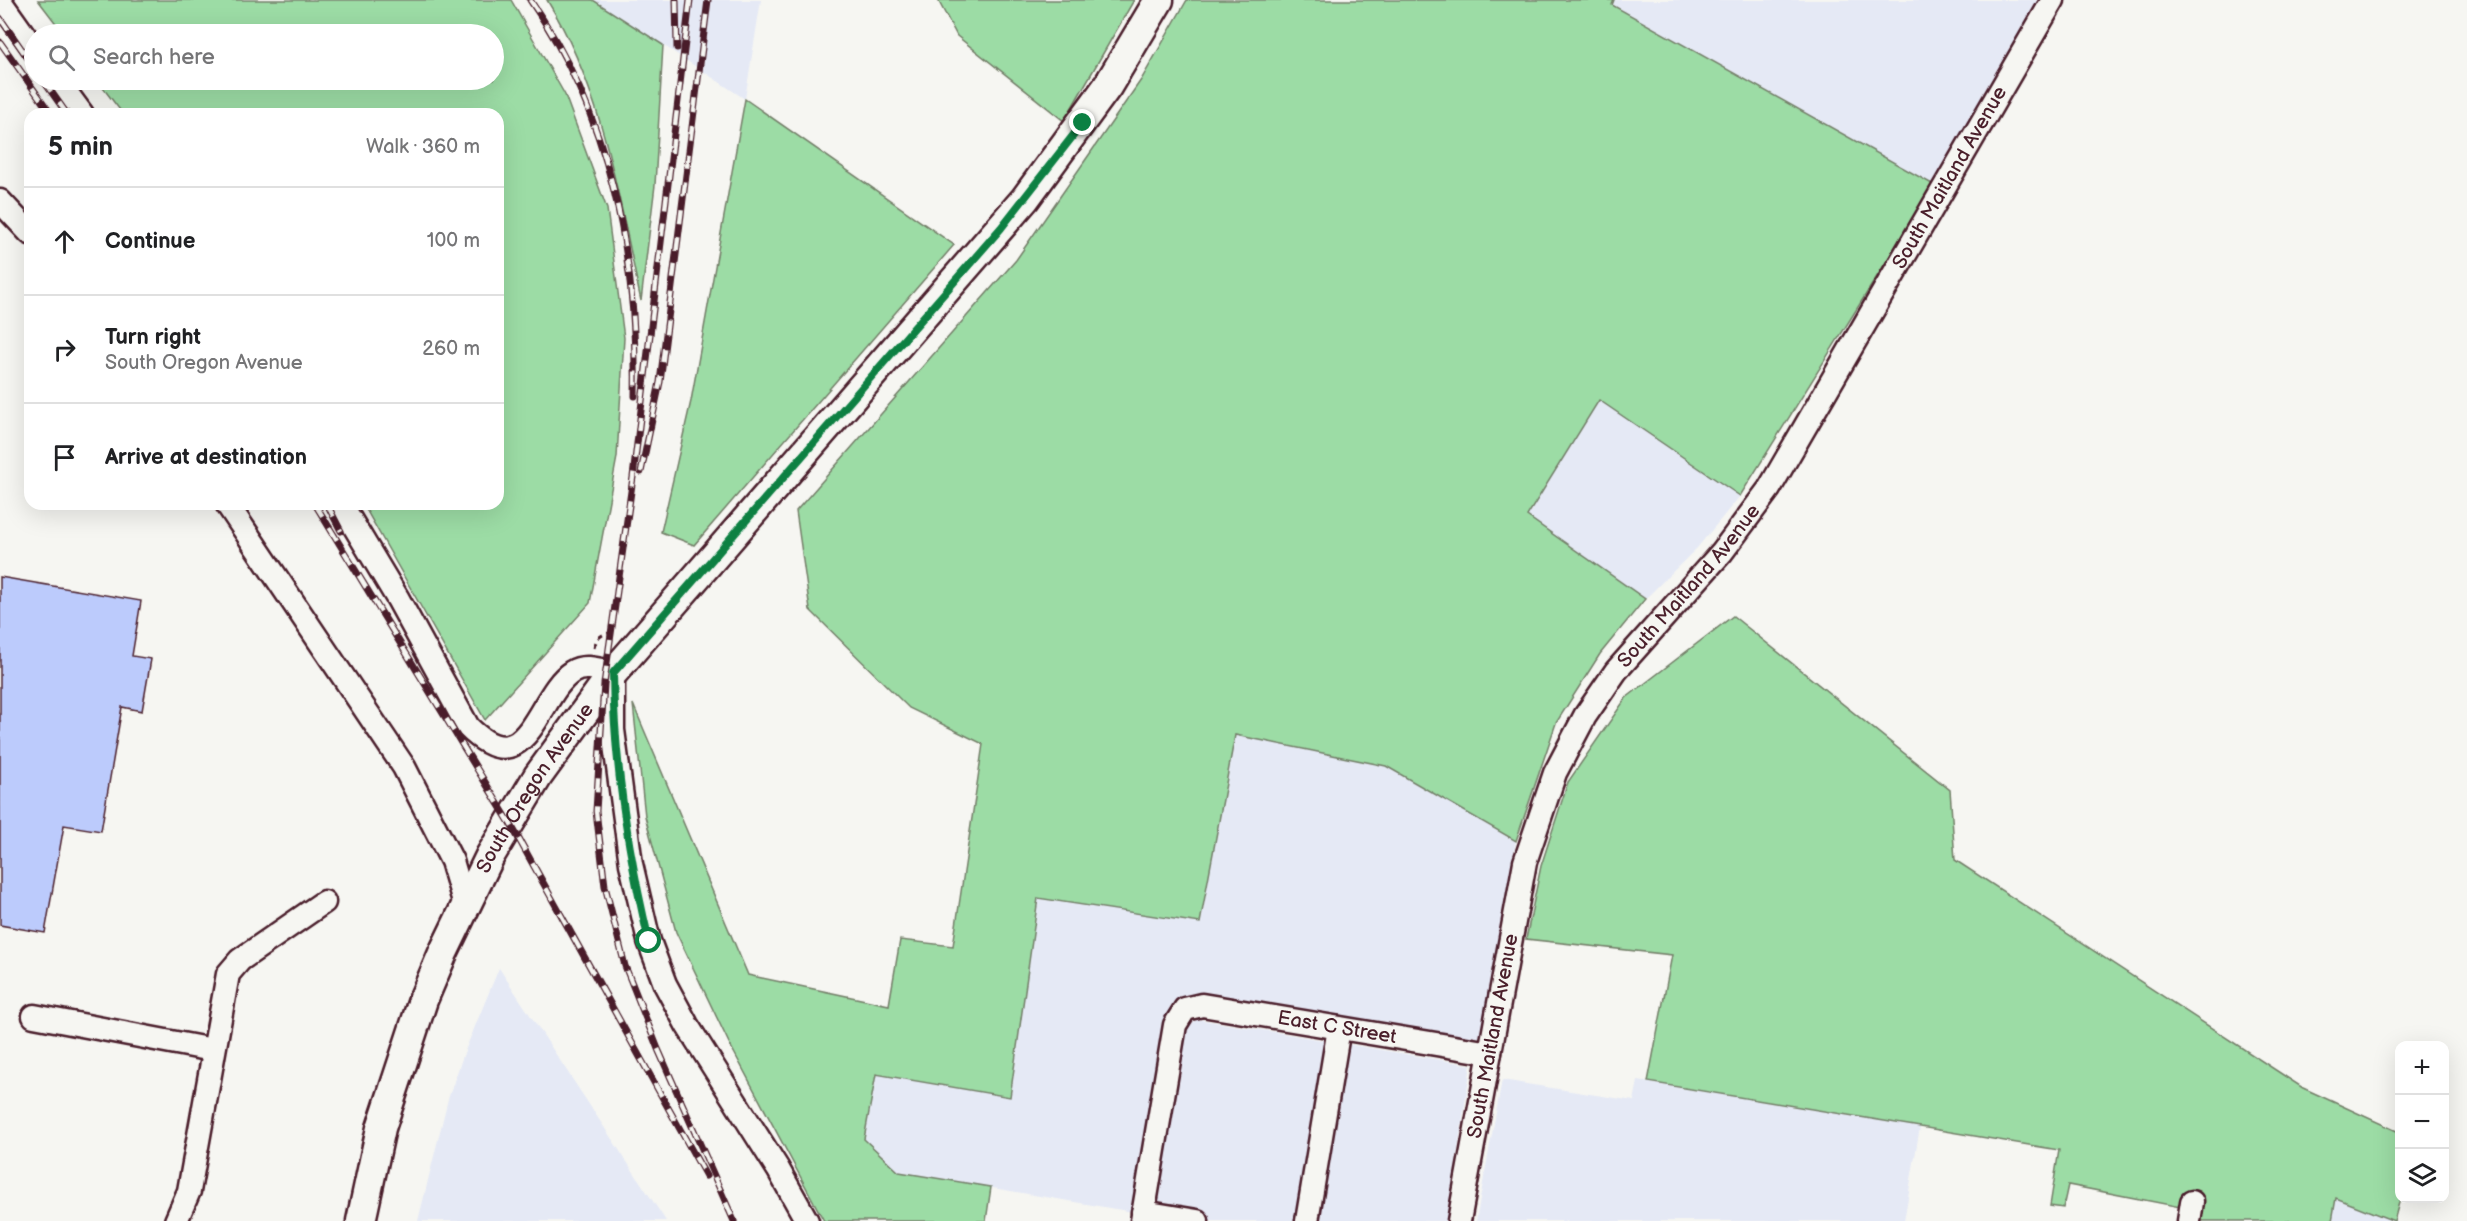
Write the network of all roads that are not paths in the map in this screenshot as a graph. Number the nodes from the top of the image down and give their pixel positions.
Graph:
1 (1159, 0) edge
2 (2053, 0) edge
3 (0, 1) edge
4 (24, 35) edge
5 (64, 90) edge
6 (78, 108) edge
7 (0, 201) edge
8 (24, 227) edge
9 (231, 510) edge
10 (345, 510) edge
11 (613, 673) junction
12 (324, 902) dead end
13 (465, 905) junction
14 (34, 1016) dead end
15 (1339, 1028) junction
16 (213, 1050) junction
17 (1490, 1053) junction
18 (1142, 1216) edge
19 (176, 1221) edge
20 (361, 1221) edge
21 (807, 1221) edge
22 (1197, 1221) edge
23 (1307, 1221) edge
24 (1459, 1221) edge

1 - 11 main road, South Oregon Avenue
2 - 17 street, South Maitland Avenue
3 - 4 street
5 - 6 street
7 - 8 street
9 - 13 street
10 - 11 street
11 - 13 main road, South Oregon Avenue
11 - 21 street
12 - 16 street
13 - 20 main road, South Oregon Avenue
14 - 16 street
15 - 17 street, East C Street
15 - 18 street, East C Street
15 - 23 street
16 - 19 street
17 - 24 street, South Maitland Avenue
18 - 22 street

